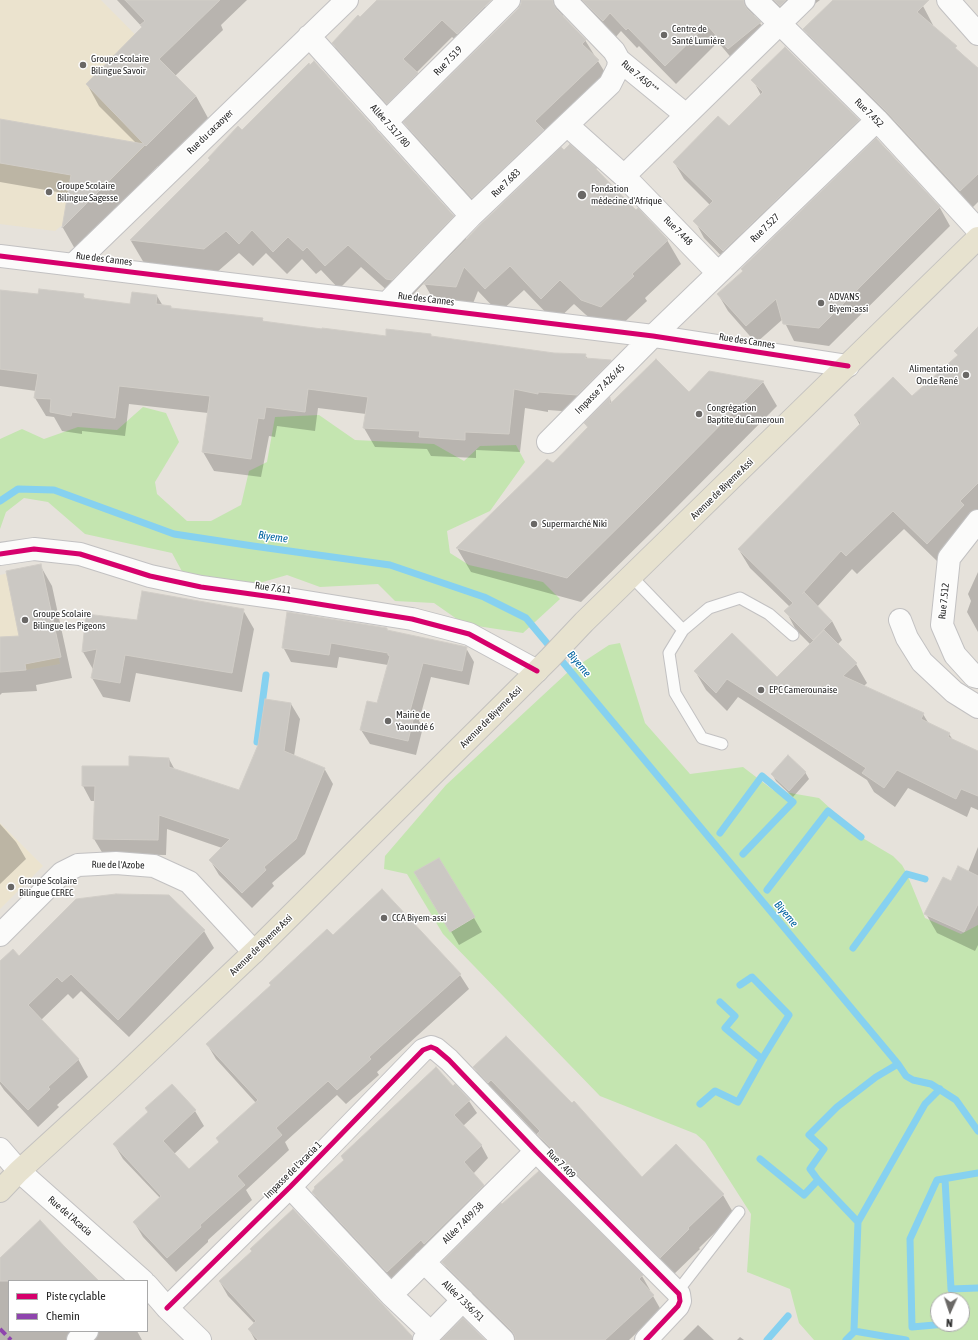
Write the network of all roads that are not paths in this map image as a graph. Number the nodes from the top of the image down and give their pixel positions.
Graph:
1 (347, 0) edge
2 (509, 0) edge
3 (565, 0) edge
4 (756, 0) edge
5 (804, 0) edge
6 (948, 0) edge
7 (780, 24) junction
8 (978, 34) edge
9 (309, 36) junction
10 (619, 60) junction
11 (686, 115) junction
12 (877, 120) junction
13 (386, 122) junction
14 (567, 125) junction
15 (624, 176) junction
16 (471, 216) junction
17 (978, 230) edge
18 (978, 238) edge
19 (0, 256) edge
20 (74, 264) junction
21 (718, 272) junction
22 (387, 303) junction
23 (653, 336) junction
24 (848, 366) junction
25 (548, 442) dead end
26 (978, 522) edge
27 (0, 554) edge
28 (632, 577) junction
29 (900, 620) dead end
30 (683, 630) junction
31 (793, 635) dead end
32 (543, 665) junction
33 (978, 677) edge
34 (978, 707) edge
35 (722, 744) dead end
36 (0, 935) edge
37 (254, 952) junction
38 (431, 1047) joint
39 (0, 1149) edge
40 (536, 1151) junction
41 (19, 1171) junction
42 (290, 1186) junction
43 (0, 1191) edge
44 (739, 1212) dead end
45 (424, 1262) junction
46 (141, 1280) edge
47 (148, 1287) edge
48 (678, 1293) junction
49 (391, 1295) junction
50 (463, 1300) junction
51 (167, 1308) junction
52 (86, 1332) edge
53 (427, 1337) edge
54 (78, 1340) edge
55 (200, 1340) edge
56 (503, 1340) edge
57 (646, 1340) edge

1 - 9 street, Rue du cacaoyer
2 - 13 street, Rue 7.519
3 - 10 street, Rue 7.450***
4 - 7 street, Rue 7.452
5 - 7 street
6 - 8 street
7 - 11 street
7 - 12 street, Rue 7.452
9 - 13 street, Allée 7.517/80
9 - 20 street, Rue du cacaoyer
10 - 11 street, Rue 7.450***
10 - 14 street, Rue 7.683
11 - 15 street
12 - 17 street, Rue 7.452
12 - 21 street, Rue 7.527
13 - 16 street, Allée 7.517/80
14 - 15 street, Rue 7.448
14 - 16 street, Rue 7.683
15 - 21 street, Rue 7.448
16 - 22 street, Rue 7.683
18 - 24 main road, Avenue de Biyeme Assi
19 - 20 street, Rue des Cannes
20 - 22 street, Rue des Cannes
21 - 23 street, Rue 7.527
22 - 23 street, Rue des Cannes
23 - 24 street, Rue des Cannes
23 - 25 street, Impasse 7.426/45
24 - 28 main road, Avenue de Biyeme Assi
26 - 33 street, Rue 7.512
27 - 32 street, Rue 7.611
28 - 30 lane
28 - 32 main road, Avenue de Biyeme Assi
29 - 34 street
30 - 31 lane
30 - 35 lane
32 - 37 main road, Avenue de Biyeme Assi
36 - 37 street, Rue de l'Azobe
37 - 41 main road, Avenue de Biyeme Assi
38 - 40 street, Rue 7.409
38 - 42 street, Impasse de l'acacia 1
39 - 41 street, Rue de l'Acacia
40 - 45 street, Allée 7.409/38
40 - 48 street, Rue 7.409
41 - 43 main road, Avenue de Biyeme Assi
41 - 46 street, Rue de l'Acacia
42 - 49 street
42 - 51 street, Impasse de l'acacia 1
44 - 48 lane
45 - 49 street, Allée 7.409/38
45 - 50 street, Allée 7.356/51
47 - 51 street, Rue de l'Acacia
48 - 57 street
49 - 53 street
50 - 53 street
50 - 56 street, Allée 7.356/51
51 - 55 street, Rue de l'Acacia
52 - 54 street

